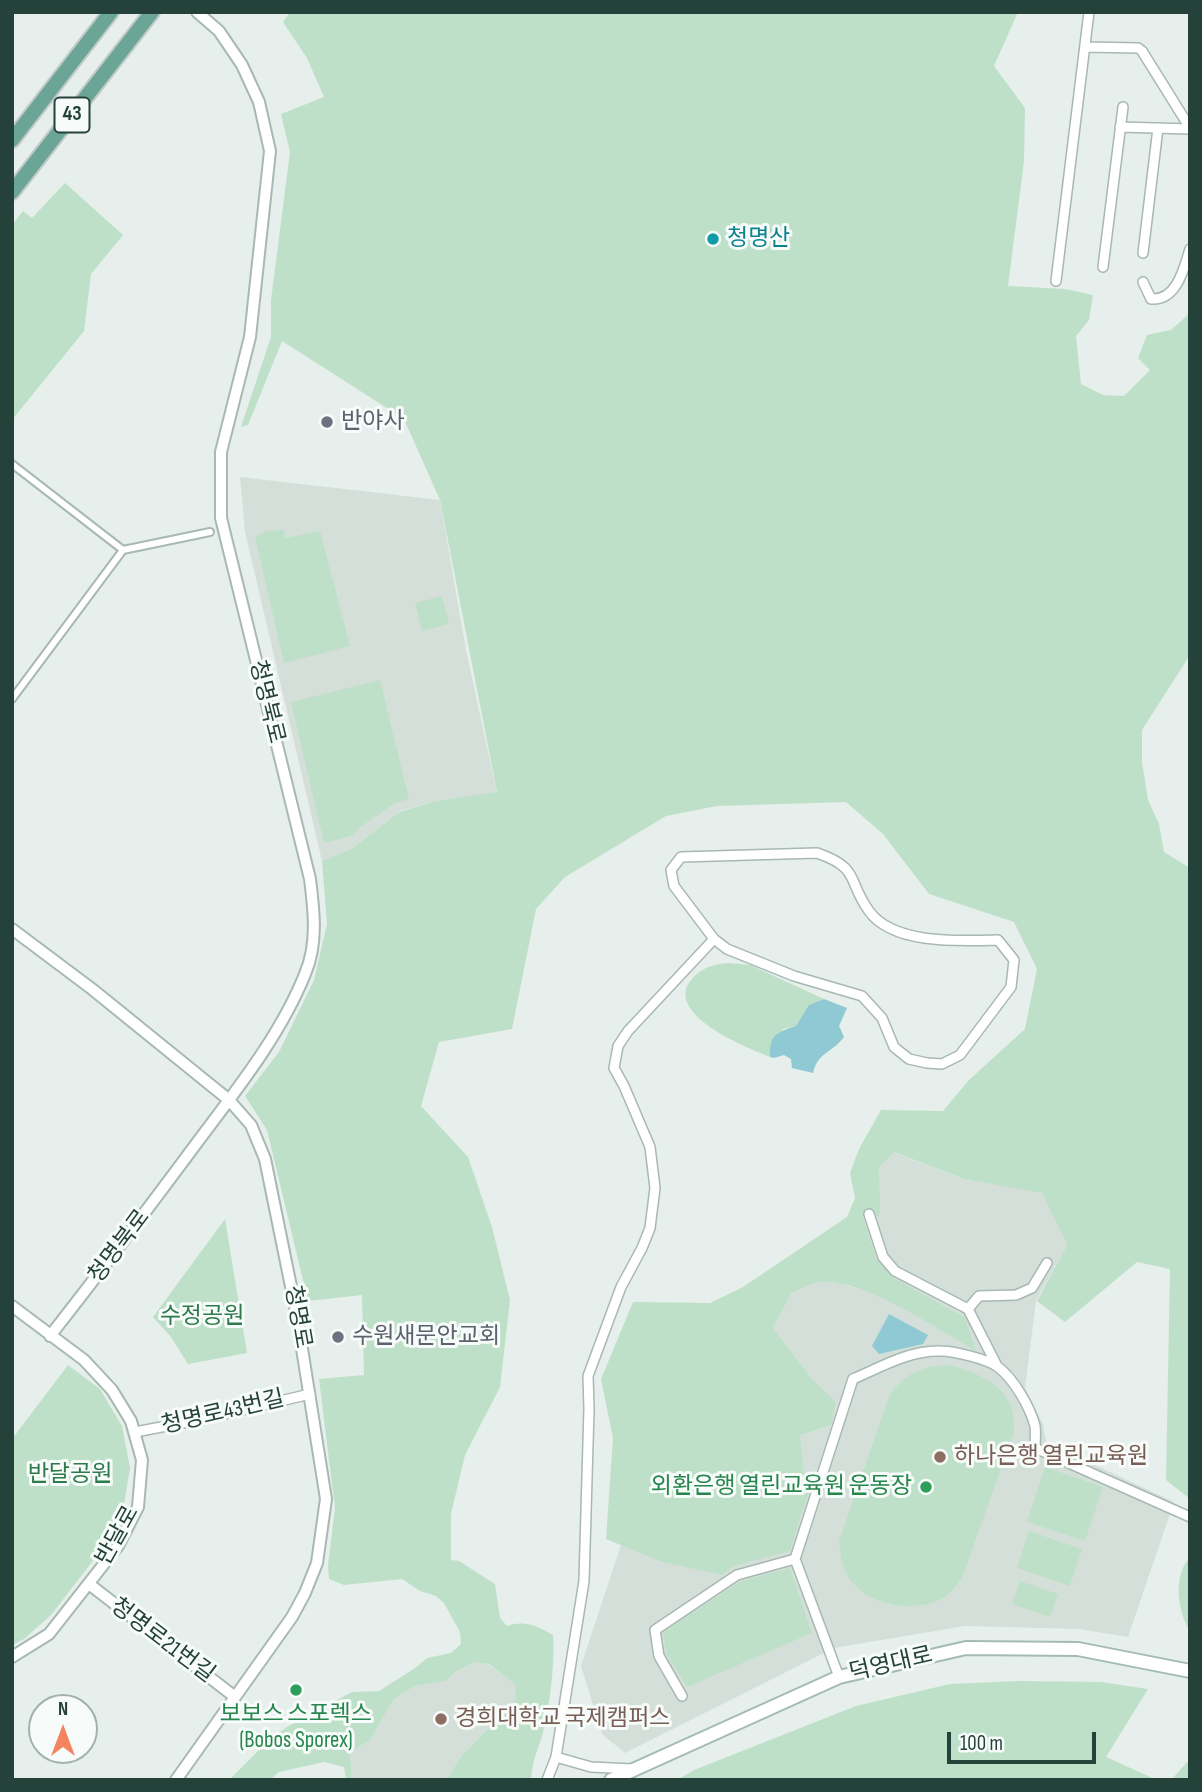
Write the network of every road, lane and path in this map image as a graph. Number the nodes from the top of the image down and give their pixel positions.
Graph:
1 (111, 12) edge
2 (152, 12) edge
3 (197, 12) edge
4 (1089, 12) edge
5 (1085, 47) junction
6 (1123, 107) dead end
7 (1120, 127) junction
8 (1158, 128) junction
9 (1190, 128) edge
10 (12, 140) edge
11 (12, 192) edge
12 (1190, 249) edge
13 (1143, 253) dead end
14 (1103, 267) dead end
15 (1056, 281) dead end
16 (1143, 282) dead end
17 (12, 464) edge
18 (210, 532) dead end
19 (123, 550) junction
20 (12, 699) edge
21 (12, 929) edge
22 (714, 939) junction
23 (229, 1100) junction
24 (869, 1214) dead end
25 (1047, 1263) dead end
26 (12, 1306) edge
27 (968, 1309) junction
28 (50, 1336) junction
29 (997, 1366) junction
30 (310, 1394) junction
31 (135, 1432) junction
32 (1190, 1517) edge
33 (795, 1559) junction
34 (89, 1584) junction
35 (12, 1657) edge
36 (1190, 1671) edge
37 (839, 1676) junction
38 (235, 1696) junction
39 (682, 1696) dead end
40 (556, 1757) junction
41 (632, 1769) junction
42 (176, 1780) edge
43 (547, 1780) edge
44 (611, 1780) edge

1 - 10 main road, 43
2 - 11 main road, 43
3 - 23 street, 청명북로
4 - 5 street
5 - 9 street
5 - 15 street
6 - 7 street
7 - 8 street
7 - 14 street
8 - 9 street
8 - 13 street
12 - 16 street
17 - 19 street
18 - 19 street
19 - 20 street
21 - 23 street, 청명로
22 - 22 street
22 - 40 street
23 - 28 street, 청명북로
23 - 30 street, 청명로
24 - 27 street
25 - 27 street
26 - 28 street, 반달로
27 - 29 street
28 - 31 street, 반달로
29 - 32 street
29 - 33 street
30 - 31 street, 청명로43번길
30 - 38 street, 청명로
31 - 34 street, 반달로
33 - 37 street
33 - 39 street
34 - 35 street, 반달로
34 - 38 street, 청명로21번길
36 - 37 main road, 덕영대로
37 - 41 main road, 덕영대로
38 - 42 street, 청명로
40 - 41 street
40 - 43 street
41 - 44 main road, 덕영대로

